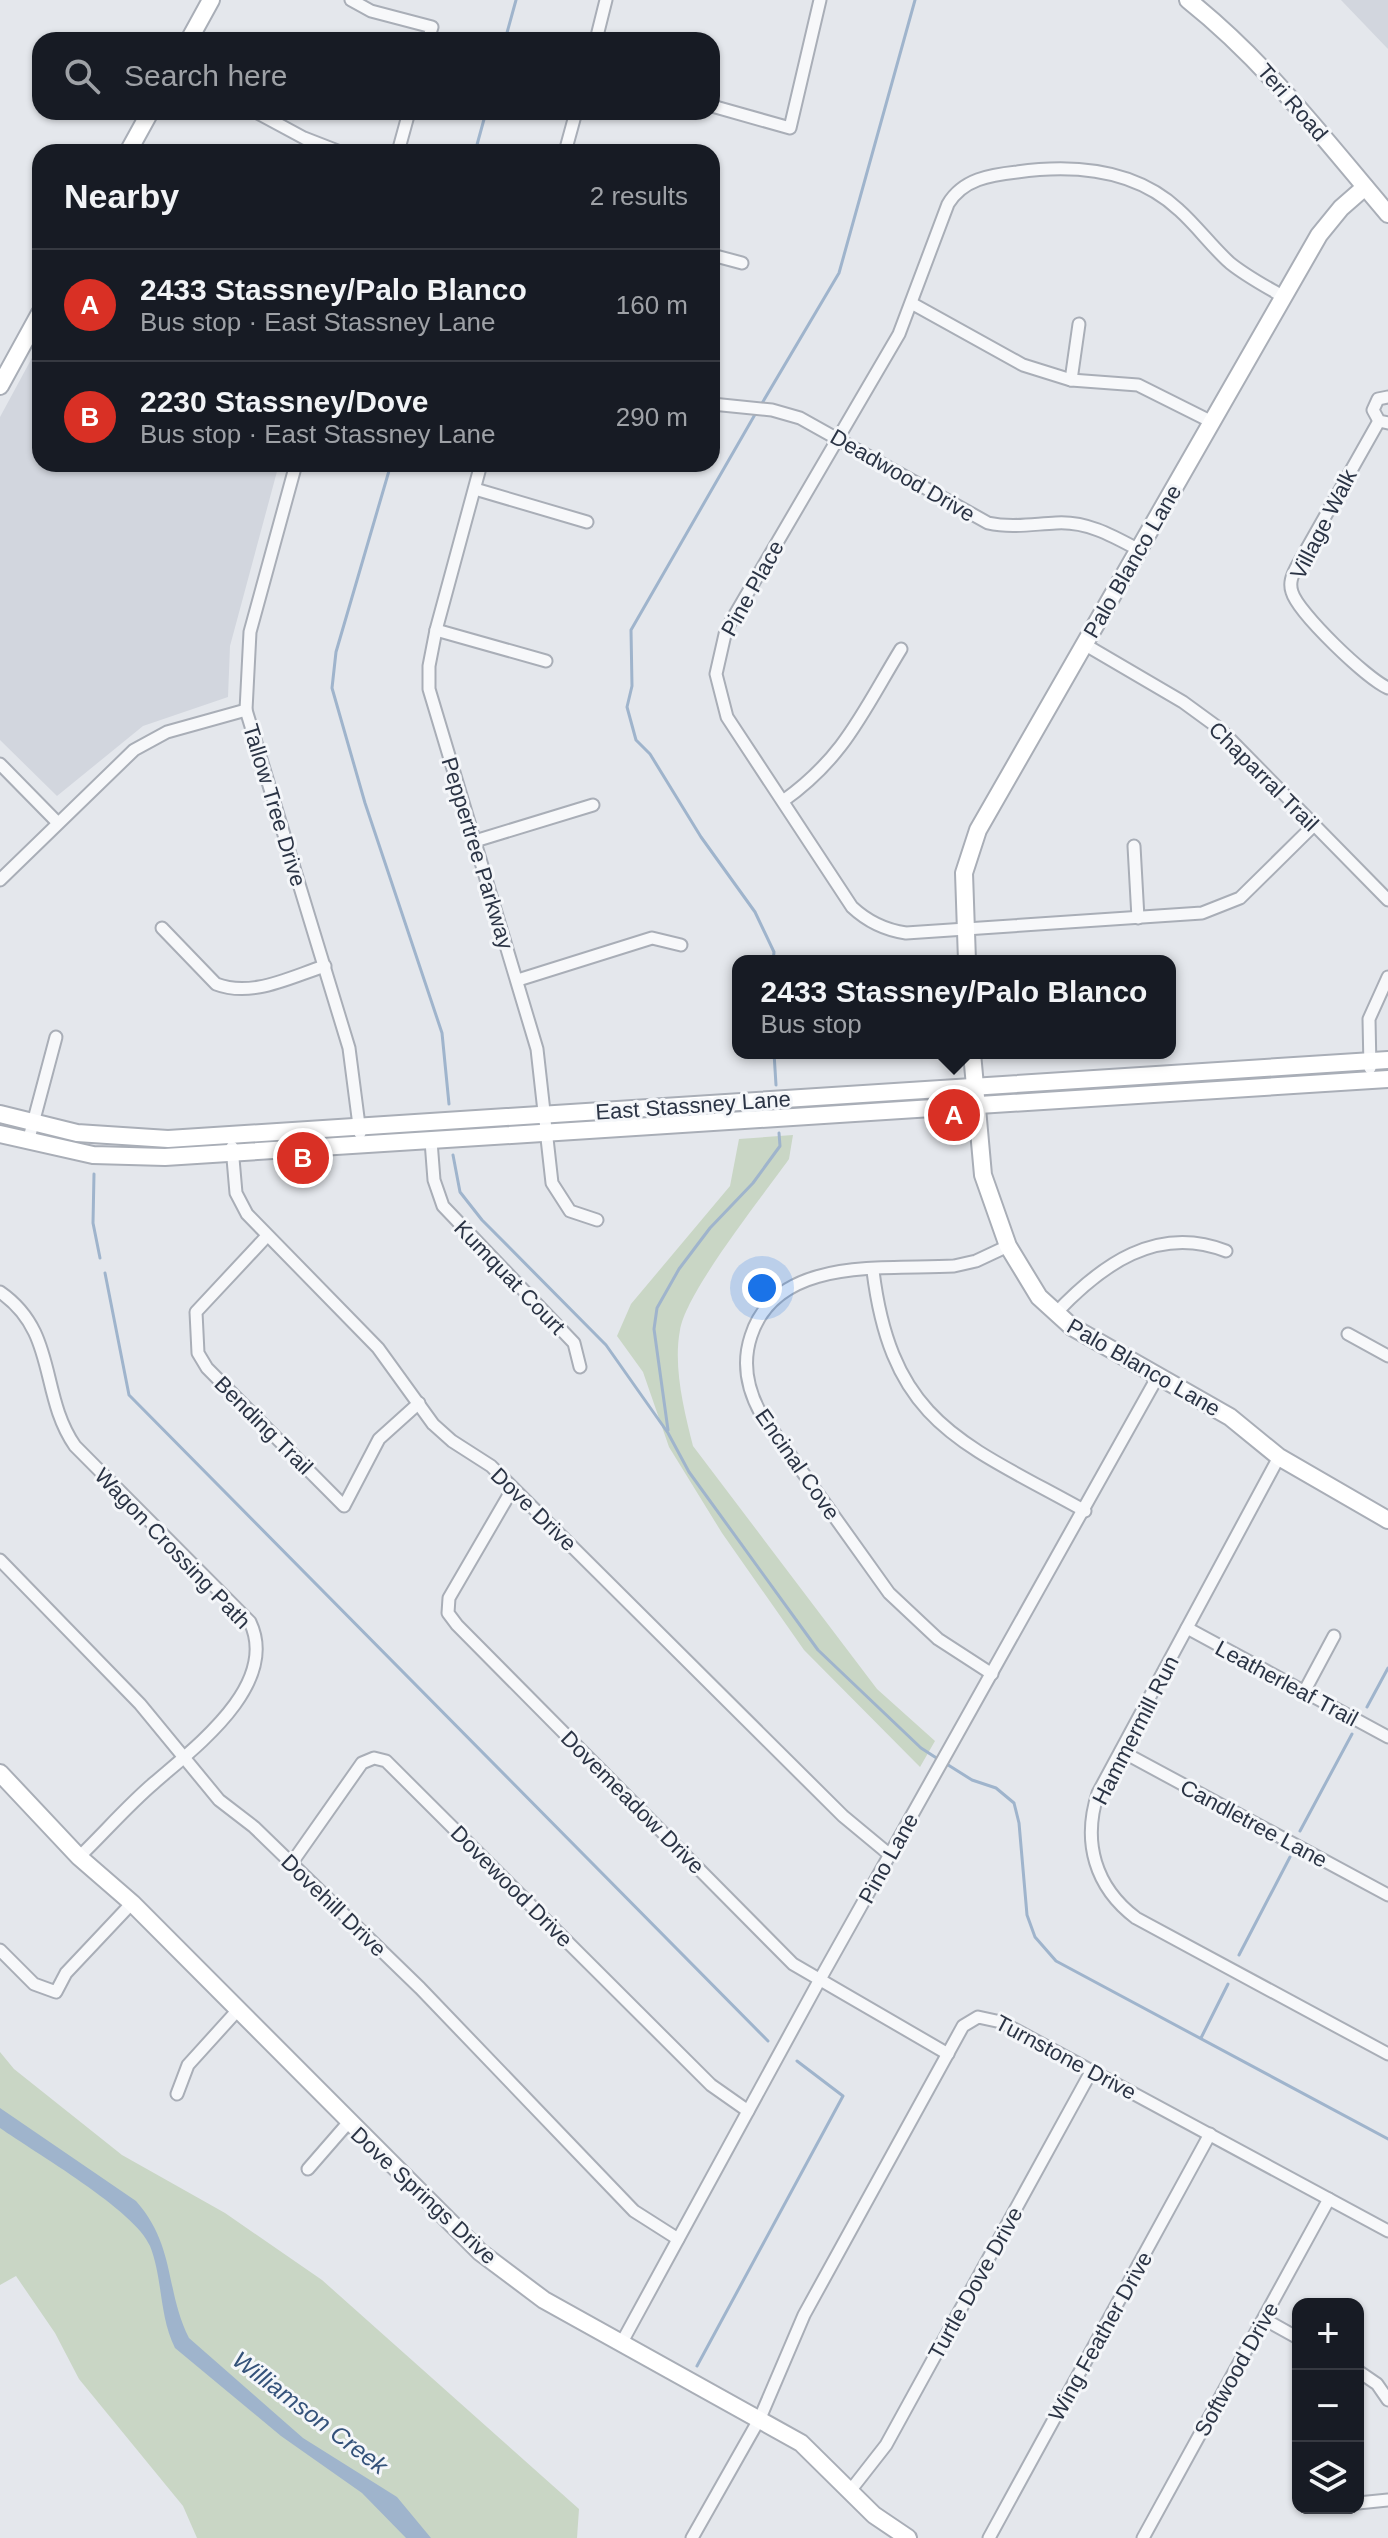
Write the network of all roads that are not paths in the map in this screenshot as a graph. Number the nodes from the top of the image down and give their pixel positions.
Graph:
1 (211, 0) edge
2 (351, 0) edge
3 (606, 0) edge
4 (820, 0) edge
5 (1188, 0) edge
6 (193, 32) edge
7 (430, 32) edge
8 (598, 32) edge
9 (720, 108) edge
10 (146, 120) edge
11 (271, 120) edge
12 (407, 120) edge
13 (574, 120) edge
14 (132, 144) edge
15 (319, 144) edge
16 (400, 144) edge
17 (567, 144) edge
18 (1365, 187) junction
19 (1388, 214) edge
20 (720, 257) edge
21 (742, 263) dead end
22 (1282, 296) junction
23 (913, 304) junction
24 (1079, 324) dead end
25 (32, 328) edge
26 (1071, 380) junction
27 (0, 386) edge
28 (1388, 397) edge
29 (720, 405) edge
30 (1212, 422) junction
31 (1383, 422) edge
32 (838, 439) junction
33 (294, 472) edge
34 (479, 472) edge
35 (475, 489) junction
36 (587, 522) dead end
37 (1139, 550) junction
38 (436, 630) junction
39 (1084, 644) junction
40 (901, 649) dead end
41 (546, 661) dead end
42 (1388, 688) edge
43 (246, 710) junction
44 (0, 764) edge
45 (783, 801) junction
46 (593, 805) dead end
47 (57, 822) junction
48 (1314, 825) junction
49 (475, 841) junction
50 (1134, 846) dead end
51 (0, 880) edge
52 (1388, 900) edge
53 (1138, 918) junction
54 (162, 928) dead end
55 (965, 929) junction
56 (681, 945) dead end
57 (967, 955) edge
58 (325, 966) junction
59 (1388, 977) edge
60 (518, 980) junction
61 (56, 1037) dead end
62 (972, 1059) edge
63 (1388, 1060) edge
64 (1369, 1061) junction
65 (1388, 1079) edge
66 (1371, 1080) junction
67 (974, 1087) junction
68 (976, 1106) junction
69 (0, 1114) edge
70 (544, 1115) junction
71 (33, 1123) junction
72 (359, 1126) junction
73 (545, 1133) junction
74 (0, 1134) edge
75 (231, 1135) junction
76 (437, 1140) junction
77 (28, 1142) junction
78 (360, 1145) junction
79 (232, 1153) junction
80 (597, 1220) dead end
81 (267, 1236) junction
82 (1008, 1246) junction
83 (1226, 1251) dead end
84 (873, 1271) junction
85 (0, 1292) edge
86 (1055, 1314) junction
87 (1348, 1334) dead end
88 (1388, 1356) edge
89 (580, 1367) dead end
90 (1158, 1376) junction
91 (419, 1403) junction
92 (1279, 1457) junction
93 (513, 1488) junction
94 (1085, 1511) junction
95 (1388, 1520) edge
96 (0, 1560) edge
97 (1187, 1628) junction
98 (1334, 1636) dead end
99 (992, 1674) junction
100 (1304, 1692) junction
101 (1388, 1737) edge
102 (1121, 1751) junction
103 (185, 1759) junction
104 (0, 1773) edge
105 (890, 1855) junction
106 (79, 1857) junction
107 (291, 1864) junction
108 (1388, 1895) edge
109 (132, 1903) junction
110 (0, 1950) edge
111 (819, 1981) junction
112 (236, 2012) junction
113 (948, 2054) junction
114 (1388, 2054) edge
115 (1092, 2070) junction
116 (177, 2094) dead end
117 (748, 2111) junction
118 (348, 2123) junction
119 (1210, 2134) junction
120 (308, 2169) dead end
121 (1329, 2199) junction
122 (1388, 2231) edge
123 (678, 2239) junction
124 (1264, 2319) junction
125 (1292, 2335) edge
126 (622, 2342) junction
127 (1364, 2375) edge
128 (1388, 2400) edge
129 (760, 2418) junction
130 (850, 2491) junction
131 (1388, 2500) edge
132 (1364, 2502) edge
133 (692, 2538) edge
134 (908, 2538) edge
135 (989, 2538) edge
136 (1143, 2538) edge

1 - 6 street
2 - 7 street
3 - 8 street
4 - 9 street
5 - 18 street, Teri Road
10 - 14 street
11 - 15 street
12 - 16 street
13 - 17 street
18 - 19 street, Teri Road
18 - 22 street, Palo Blanco Lane
20 - 21 street
22 - 23 street, Pine Place
22 - 30 street, Palo Blanco Lane
23 - 26 street
23 - 32 street, Pine Place
24 - 26 street
25 - 27 street
26 - 30 street
28 - 31 street, Village Walk
29 - 32 street, Deadwood Drive
30 - 37 street, Palo Blanco Lane
31 - 42 street, Village Walk
32 - 37 street, Deadwood Drive
32 - 45 street, Pine Place
33 - 43 street, Tallow Tree Drive
34 - 35 street, Peppertree Parkway
35 - 36 street
35 - 38 street, Peppertree Parkway
37 - 39 street, Palo Blanco Lane
38 - 41 street
38 - 49 street, Peppertree Parkway
39 - 48 street, Chaparral Trail
39 - 55 street, Palo Blanco Lane
40 - 45 street
43 - 47 street
43 - 58 street, Tallow Tree Drive
44 - 47 street
45 - 55 street, Pine Place
46 - 49 street
47 - 51 street
48 - 52 street, Chaparral Trail
48 - 53 street, Pine Place
49 - 60 street, Peppertree Parkway
50 - 53 street
53 - 55 street, Pine Place
54 - 58 street
55 - 57 street, Palo Blanco Lane
56 - 60 street
58 - 72 street, Tallow Tree Drive
59 - 64 street
60 - 70 street, Peppertree Parkway
61 - 71 street
62 - 67 street, Palo Blanco Lane
63 - 64 street, East Stassney Lane
64 - 66 street
64 - 67 street, East Stassney Lane
65 - 66 street, East Stassney Lane
66 - 68 street, East Stassney Lane
67 - 68 street, Palo Blanco Lane
67 - 70 street, East Stassney Lane
68 - 73 street, East Stassney Lane
68 - 82 street, Palo Blanco Lane
69 - 71 street, East Stassney Lane
70 - 72 street, East Stassney Lane
70 - 73 street, Peppertree Parkway
71 - 75 street, East Stassney Lane
71 - 77 street
72 - 75 street, East Stassney Lane
72 - 78 street, Tallow Tree Drive
73 - 76 street, East Stassney Lane
73 - 80 street, Peppertree Parkway
74 - 77 street, East Stassney Lane
75 - 79 street, Dove Drive
76 - 78 street, East Stassney Lane
76 - 89 street, Kumquat Court
77 - 79 street, East Stassney Lane
78 - 79 street, East Stassney Lane
79 - 81 street, Dove Drive
81 - 91 street, Dove Drive
81 - 91 street, Bending Trail
82 - 84 street, Encinal Cove
82 - 86 street, Palo Blanco Lane
83 - 86 street
84 - 94 street
84 - 99 street, Encinal Cove
85 - 103 street, Wagon Crossing Path
86 - 90 street, Palo Blanco Lane
87 - 88 street
90 - 92 street, Palo Blanco Lane
90 - 94 street, Pino Lane
91 - 93 street, Dove Drive
92 - 95 street, Palo Blanco Lane
92 - 97 street, Hammermill Run
93 - 105 street, Dove Drive
93 - 111 street, Dovemeadow Drive
94 - 99 street, Pino Lane
96 - 103 street, Dovehill Drive
97 - 100 street, Leatherleaf Trail
97 - 102 street, Hammermill Run
98 - 100 street
99 - 105 street, Pino Lane
100 - 101 street, Leatherleaf Trail
102 - 108 street, Candletree Lane
102 - 114 street, Hammermill Run
103 - 106 street, Wagon Crossing Path
103 - 107 street, Dovehill Drive
104 - 106 street, Dove Springs Drive
105 - 111 street, Pino Lane
106 - 109 street, Dove Springs Drive
107 - 117 street, Dovewood Drive
107 - 123 street, Dovehill Drive
109 - 110 street
109 - 112 street, Dove Springs Drive
111 - 113 street, Dovemeadow Drive
111 - 117 street, Pino Lane
112 - 116 street
112 - 118 street, Dove Springs Drive
113 - 115 street, Turnstone Drive
113 - 129 street, Turnstone Drive
115 - 119 street, Turnstone Drive
115 - 130 street, Turtle Dove Drive
117 - 123 street, Pino Lane
118 - 120 street
118 - 126 street, Dove Springs Drive
119 - 121 street, Turnstone Drive
119 - 135 street, Wing Feather Drive
121 - 122 street, Turnstone Drive
121 - 124 street, Softwood Drive
123 - 126 street, Pino Lane
124 - 125 street
124 - 136 street, Softwood Drive
126 - 129 street, Dove Springs Drive
127 - 128 street
129 - 130 street, Dove Springs Drive
129 - 133 street, Turnstone Drive
130 - 134 street, Dove Springs Drive
131 - 132 street

